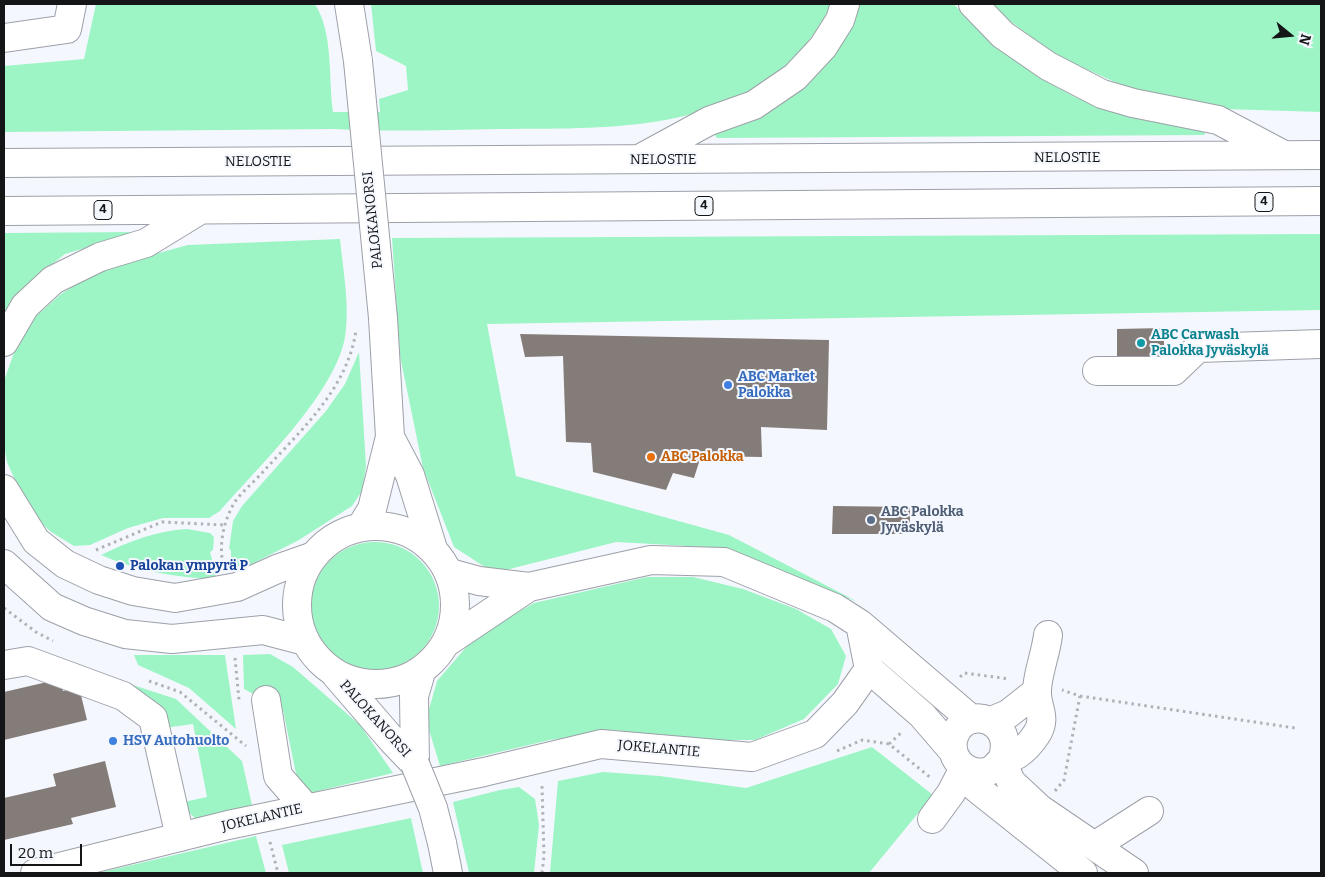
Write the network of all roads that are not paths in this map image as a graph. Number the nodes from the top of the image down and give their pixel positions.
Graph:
1 (72, 4) edge
2 (349, 4) edge
3 (845, 4) edge
4 (973, 4) edge
5 (4, 38) edge
6 (1285, 156) junction
7 (1321, 156) edge
8 (638, 160) junction
9 (4, 163) edge
10 (1321, 201) edge
11 (201, 210) junction
12 (4, 211) edge
13 (4, 342) edge
14 (1321, 344) edge
15 (1097, 371) dead end
16 (390, 437) junction
17 (4, 489) edge
18 (361, 527) junction
19 (433, 549) junction
20 (314, 556) junction
21 (4, 564) edge
22 (450, 573) junction
23 (529, 586) junction
24 (860, 624) junction
25 (1048, 635) dead end
26 (305, 641) junction
27 (447, 642) junction
28 (4, 665) edge
29 (869, 668) junction
30 (421, 672) junction
31 (335, 674) junction
32 (1036, 692) junction
33 (266, 700) dead end
34 (981, 720) junction
35 (958, 760) junction
36 (1002, 760) junction
37 (415, 764) junction
38 (306, 808) junction
39 (1150, 811) dead end
40 (932, 819) dead end
41 (180, 837) junction
42 (1096, 845) junction
43 (35, 873) edge
44 (448, 873) edge
45 (1083, 873) edge
46 (1134, 873) edge

1 - 5 main road
2 - 16 main road, PALOKANORSI, bridge
3 - 8 main road
4 - 6 main road
6 - 7 main road, NELOSTIE
6 - 8 main road, NELOSTIE
8 - 9 main road, NELOSTIE
10 - 11 main road, 4
11 - 12 main road, 4
11 - 13 main road
14 - 15 main road
16 - 18 main road, PALOKANORSI
16 - 19 main road, PALOKANORSI
17 - 20 main road
18 - 19 main road
18 - 20 main road
19 - 22 main road
20 - 26 main road
21 - 26 main road
22 - 23 main road
22 - 27 main road
23 - 24 main road
23 - 27 main road
24 - 29 main road
24 - 34 main road
25 - 32 main road
26 - 31 main road
27 - 30 main road
28 - 41 main road
29 - 35 main road
29 - 38 main road, JOKELANTIE
30 - 31 main road
30 - 37 main road, PALOKANORSI
31 - 37 main road, PALOKANORSI
32 - 34 main road
32 - 36 main road
33 - 38 main road
34 - 35 main road
34 - 36 main road
35 - 36 main road
35 - 40 main road
35 - 45 main road
36 - 42 main road
37 - 44 main road, PALOKANORSI, bridge
38 - 41 main road, JOKELANTIE
39 - 42 main road
41 - 43 main road, JOKELANTIE
42 - 46 main road

